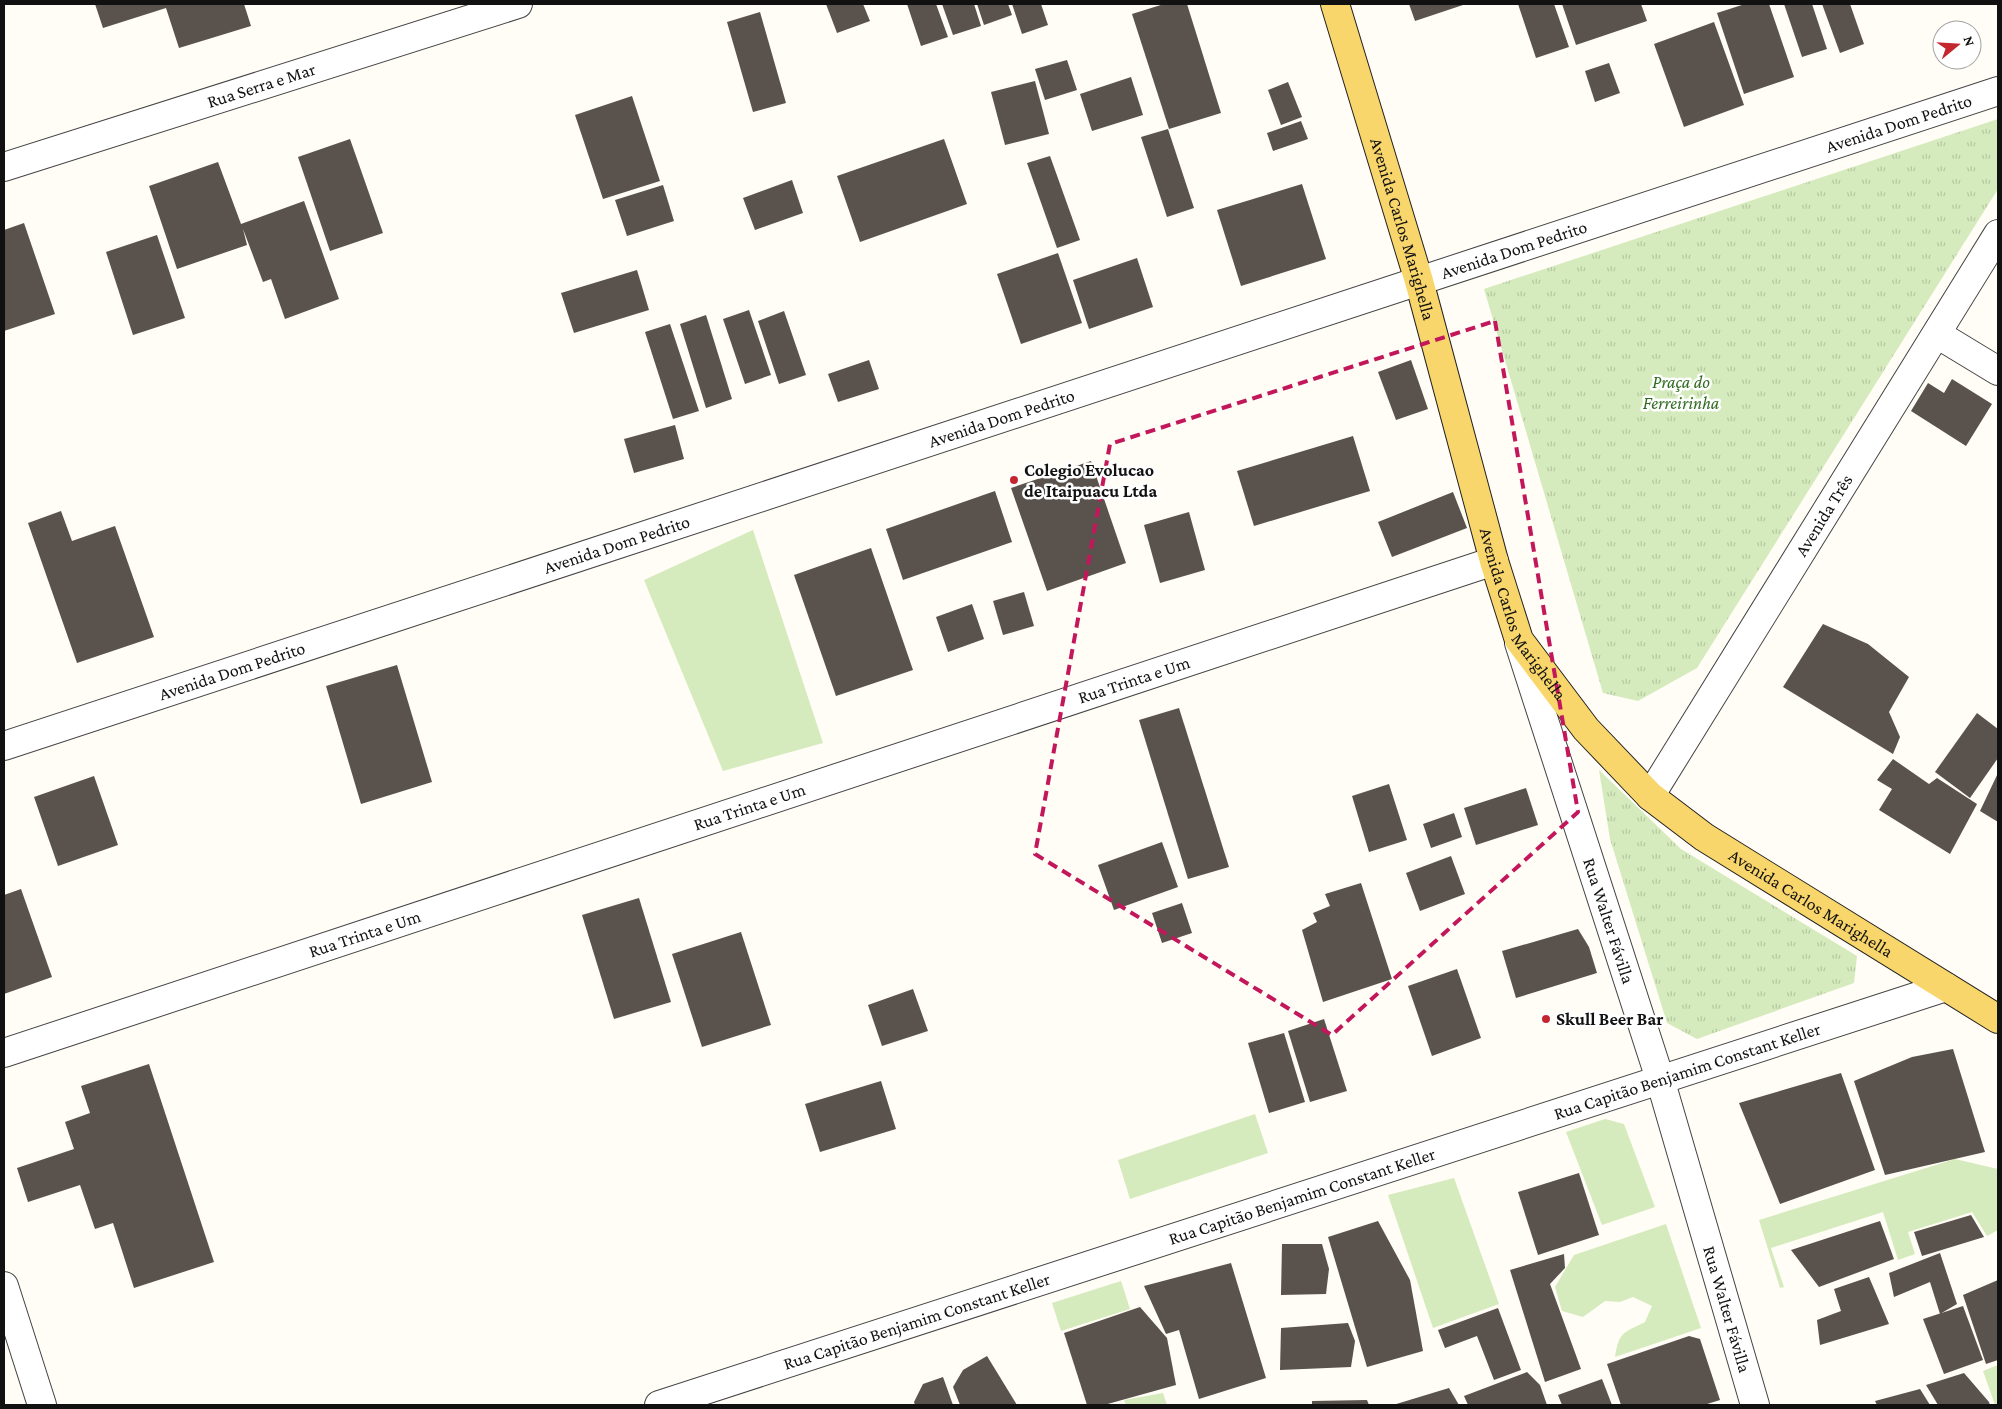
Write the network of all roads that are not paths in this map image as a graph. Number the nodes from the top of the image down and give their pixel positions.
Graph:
1 (518, 4) edge
2 (1335, 4) edge
3 (1998, 91) edge
4 (4, 167) edge
5 (1998, 234) edge
6 (1419, 280) junction
7 (1937, 334) junction
8 (1998, 371) edge
9 (1494, 561) junction
10 (1518, 640) junction
11 (4, 746) edge
12 (1650, 796) junction
13 (1946, 987) junction
14 (1998, 1019) edge
15 (4, 1053) edge
16 (1660, 1079) junction
17 (4, 1286) edge
18 (42, 1405) edge
19 (659, 1405) edge
20 (1756, 1405) edge

1 - 4 street, Rua Serra e Mar
2 - 6 main road, Avenida Carlos Marighella
3 - 6 street, Avenida Dom Pedrito
5 - 7 street, Avenida Três
6 - 9 main road, Avenida Carlos Marighella
6 - 11 street, Avenida Dom Pedrito
7 - 8 street
7 - 12 street, Avenida Três
9 - 10 main road, Avenida Carlos Marighella
9 - 15 street, Rua Trinta e Um
10 - 12 main road, Avenida Carlos Marighella
10 - 16 street, Rua Walter Fávilla
12 - 13 main road, Avenida Carlos Marighella
13 - 14 main road, Avenida Carlos Marighella
13 - 16 street, Rua Capitão Benjamim Constant Keller
16 - 19 street, Rua Capitão Benjamim Constant Keller
16 - 20 street, Rua Walter Fávilla
17 - 18 street

